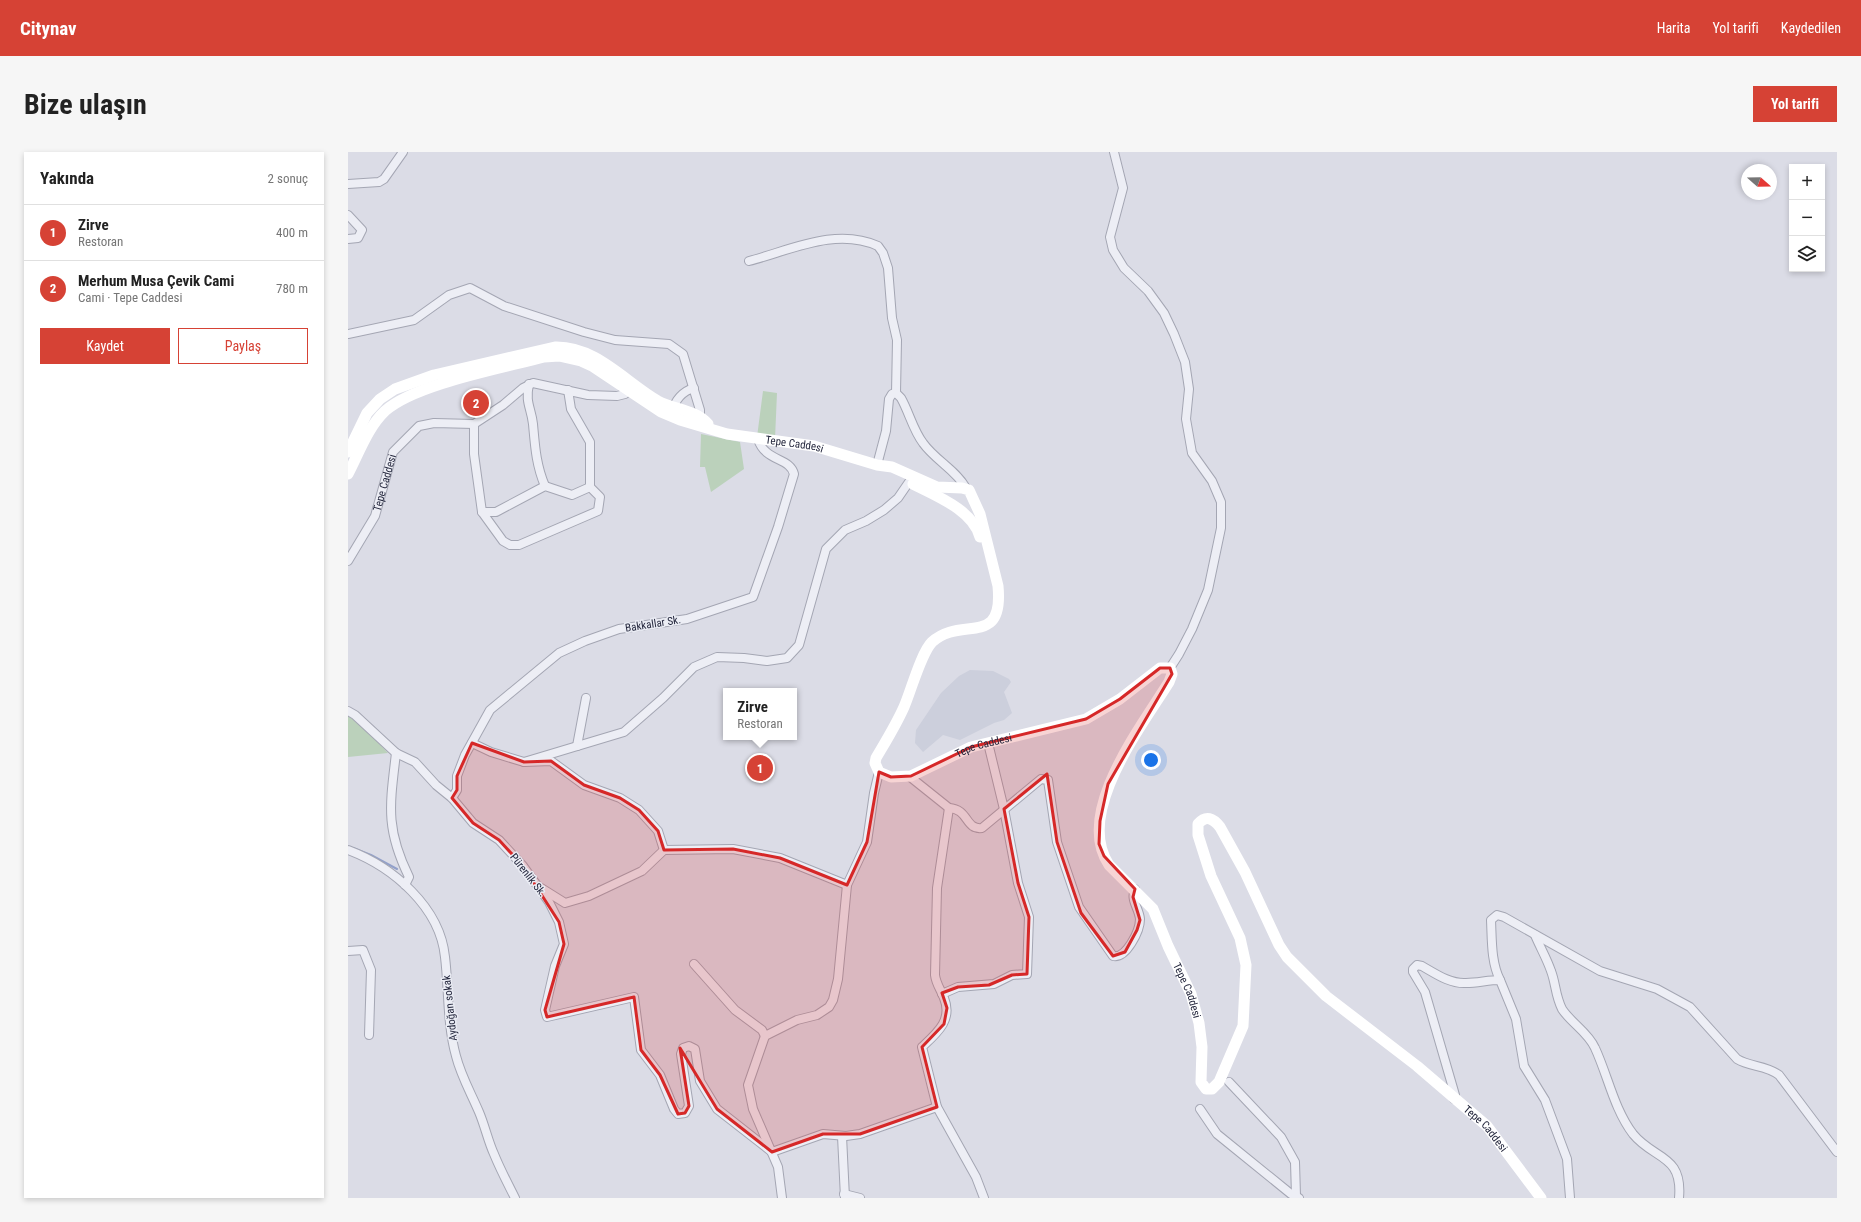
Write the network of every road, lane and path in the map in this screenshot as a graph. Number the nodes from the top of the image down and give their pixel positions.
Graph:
1 (403, 152) edge
2 (1114, 152) edge
3 (348, 184) edge
4 (348, 215) edge
5 (348, 239) edge
6 (749, 261) dead end
7 (348, 334) edge
8 (530, 384) junction
9 (633, 388) junction
10 (694, 388) junction
11 (568, 390) junction
12 (896, 393) junction
13 (673, 412) junction
14 (700, 421) junction
15 (474, 424) junction
16 (758, 439) junction
17 (348, 452) edge
18 (877, 465) junction
19 (348, 474) edge
20 (909, 482) junction
21 (545, 486) junction
22 (590, 487) junction
23 (962, 488) junction
24 (976, 501) junction
25 (957, 510) junction
26 (482, 512) junction
27 (348, 561) edge
28 (998, 604) junction
29 (1170, 668) junction
30 (586, 698) dead end
31 (348, 711) edge
32 (472, 742) junction
33 (988, 743) junction
34 (577, 746) junction
35 (396, 753) junction
36 (524, 762) junction
37 (879, 772) junction
38 (909, 776) junction
39 (452, 798) junction
40 (949, 808) junction
41 (1004, 809) junction
42 (348, 850) edge
43 (664, 850) junction
44 (847, 884) junction
45 (405, 885) junction
46 (537, 886) junction
47 (1135, 889) junction
48 (1535, 935) junction
49 (348, 951) edge
50 (694, 964) dead end
51 (1500, 980) junction
52 (942, 994) junction
53 (369, 1034) dead end
54 (765, 1036) junction
55 (1229, 1082) dead end
56 (1454, 1099) junction
57 (937, 1106) junction
58 (1200, 1108) dead end
59 (842, 1136) junction
60 (772, 1152) junction
61 (1837, 1152) edge
62 (844, 1196) edge
63 (1297, 1197) edge
64 (515, 1198) edge
65 (782, 1198) edge
66 (860, 1198) edge
67 (984, 1198) edge
68 (1541, 1198) edge
69 (1570, 1198) edge
70 (1679, 1198) edge

1 - 3 street
2 - 29 street
4 - 5 street
6 - 12 street
7 - 10 street
8 - 11 street
8 - 15 street
8 - 21 street
9 - 11 street
9 - 13 street, Tepe Caddesi
9 - 17 street
9 - 19 street
10 - 13 street
10 - 14 street
11 - 22 street
12 - 18 street
12 - 23 street
13 - 14 street, Tepe Caddesi
14 - 16 street, Tepe Caddesi
15 - 26 street
15 - 27 street, Tepe Caddesi
16 - 18 street, Tepe Caddesi
16 - 32 street, Bakkallar Sk.
18 - 20 street, Tepe Caddesi
18 - 23 street, Tepe Caddesi
20 - 25 street, Tepe Caddesi
20 - 34 street
21 - 22 street
21 - 26 street
22 - 26 street
23 - 24 street
23 - 25 street
24 - 25 street
24 - 28 street
25 - 28 street, Tepe Caddesi
28 - 37 street
29 - 33 street, Tepe Caddesi
29 - 47 street, Tepe Caddesi
30 - 34 street
31 - 35 street, Pürenlik Sk.
32 - 36 street
32 - 39 street, Bakkallar Sk.
33 - 38 street, Tepe Caddesi
33 - 41 street
34 - 36 street
35 - 39 street, Pürenlik Sk.
35 - 45 street
36 - 43 street
37 - 38 street, Tepe Caddesi
37 - 44 street
38 - 40 street
39 - 46 street, Pürenlik Sk.
40 - 41 street
40 - 52 street
41 - 47 street
41 - 52 street
42 - 45 street, Aydoğan sokak
43 - 44 street
43 - 46 street
44 - 54 street
45 - 64 street, Aydoğan sokak
46 - 60 street, Pürenlik Sk.
47 - 56 street, Tepe Caddesi
48 - 51 street
48 - 61 street
48 - 70 street
49 - 53 street
50 - 54 street
51 - 56 street
51 - 69 street
52 - 57 street
54 - 60 street
55 - 63 street
56 - 68 street, Tepe Caddesi
57 - 59 street
57 - 67 street
58 - 63 street
59 - 60 street
59 - 62 street
60 - 65 street
62 - 66 street

